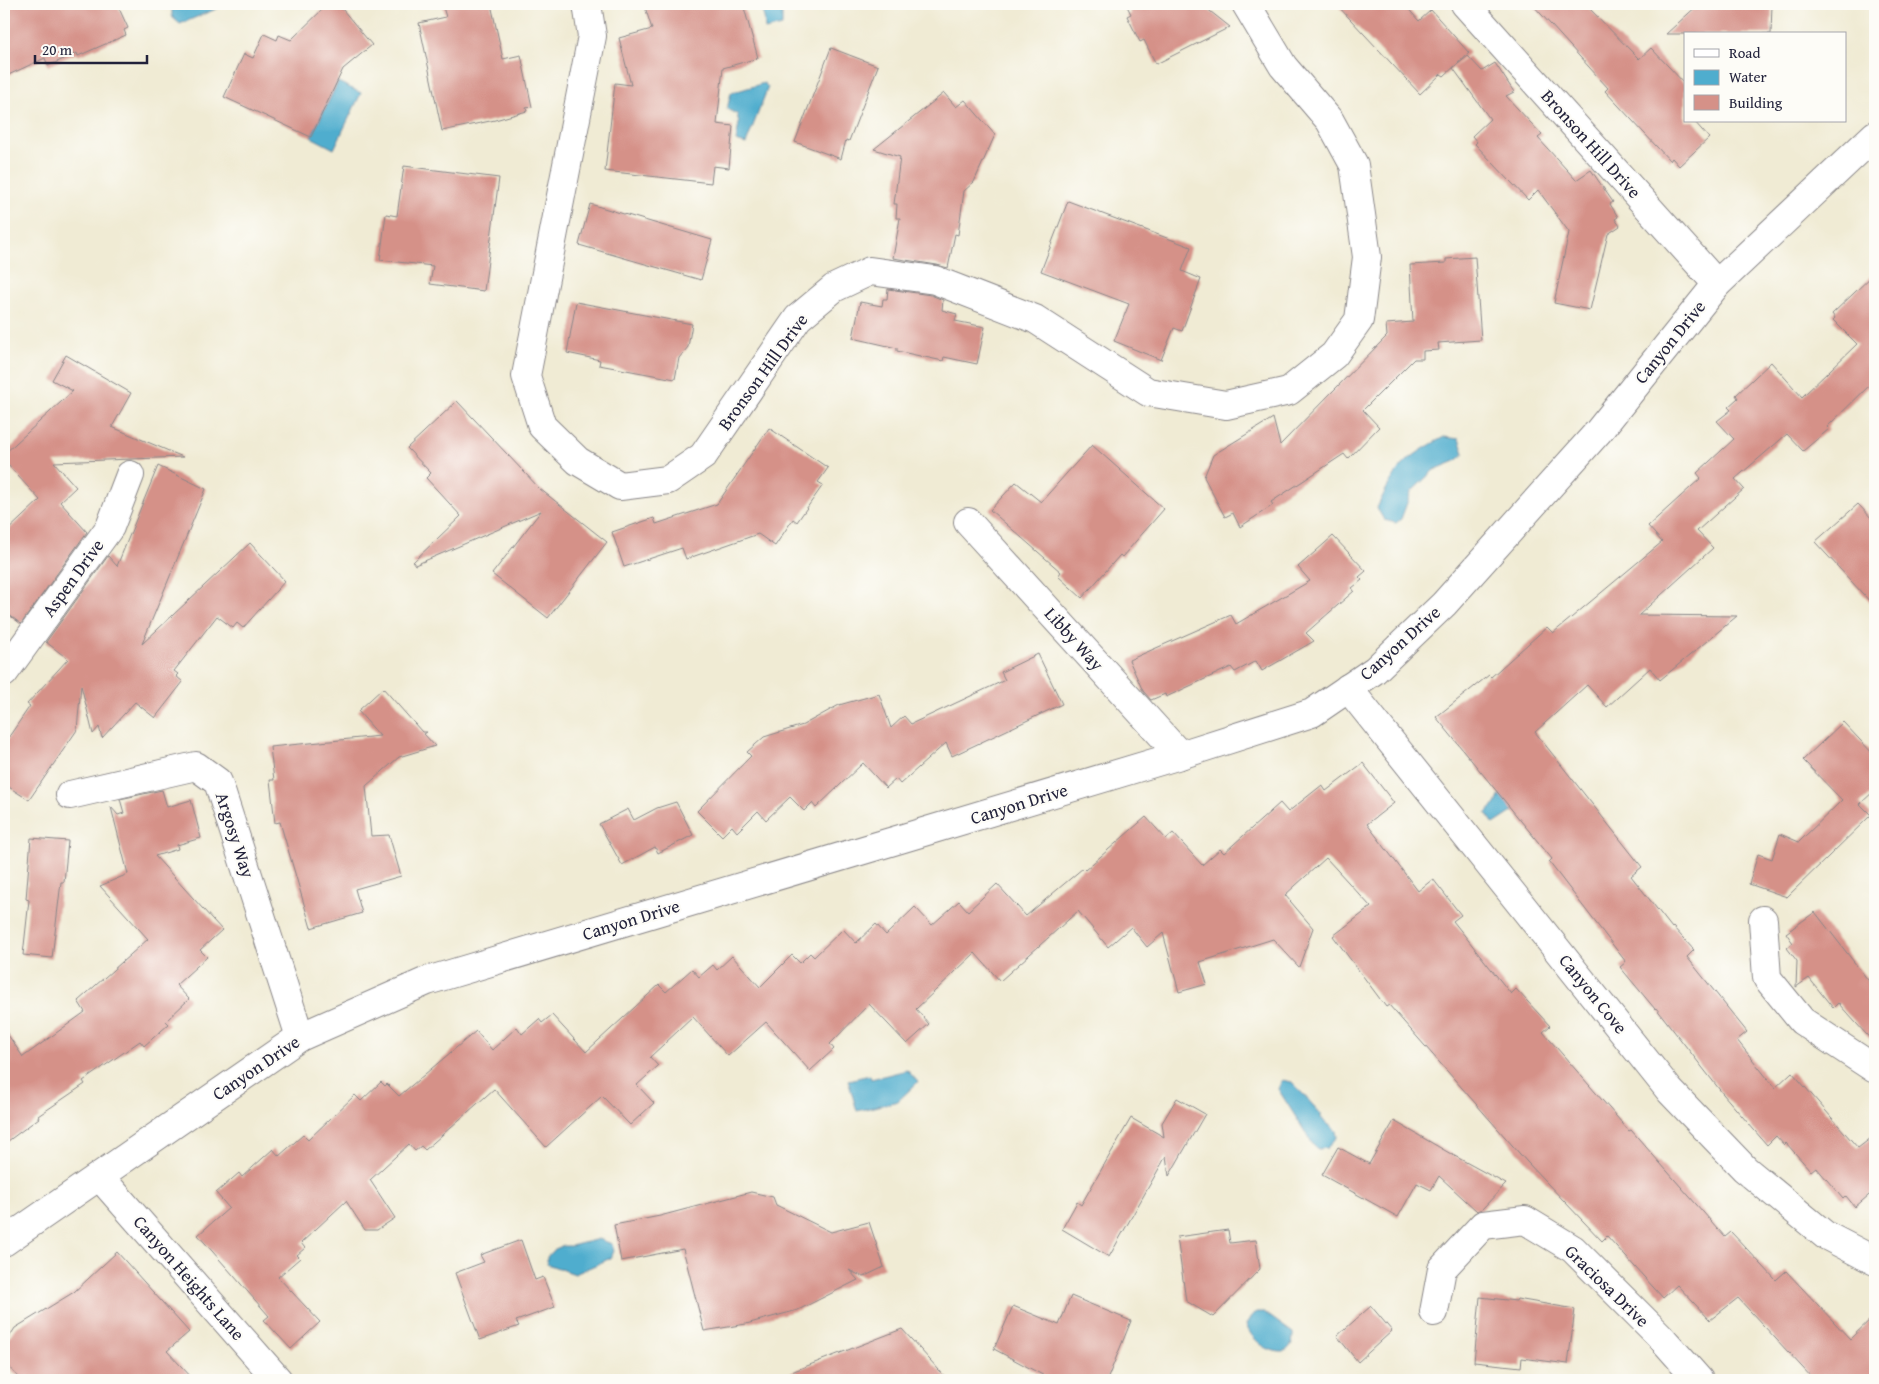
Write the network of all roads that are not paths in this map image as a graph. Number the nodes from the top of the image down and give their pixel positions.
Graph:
1 (587, 4) edge
2 (1246, 4) edge
3 (1465, 4) edge
4 (1875, 135) edge
5 (1717, 284) junction
6 (130, 475) dead end
7 (968, 522) dead end
8 (4, 674) edge
9 (1348, 688) junction
10 (1180, 755) junction
11 (70, 794) dead end
12 (1763, 920) dead end
13 (300, 1037) junction
14 (1875, 1069) edge
15 (100, 1177) junction
16 (4, 1242) edge
17 (1875, 1261) edge
18 (1434, 1312) dead end
19 (278, 1380) edge
20 (1699, 1380) edge

1 - 2 street, Bronson Hill Drive
3 - 5 street, Bronson Hill Drive
4 - 5 street, Canyon Drive
5 - 9 street, Canyon Drive
6 - 8 street, Aspen Drive
7 - 10 street, Libby Way
9 - 10 street, Canyon Drive
9 - 17 street, Canyon Cove
10 - 13 street, Canyon Drive
11 - 13 street, Argosy Way
12 - 14 street
13 - 15 street, Canyon Drive
15 - 16 street, Canyon Drive
15 - 19 street, Canyon Heights Lane
18 - 20 street, Graciosa Drive

